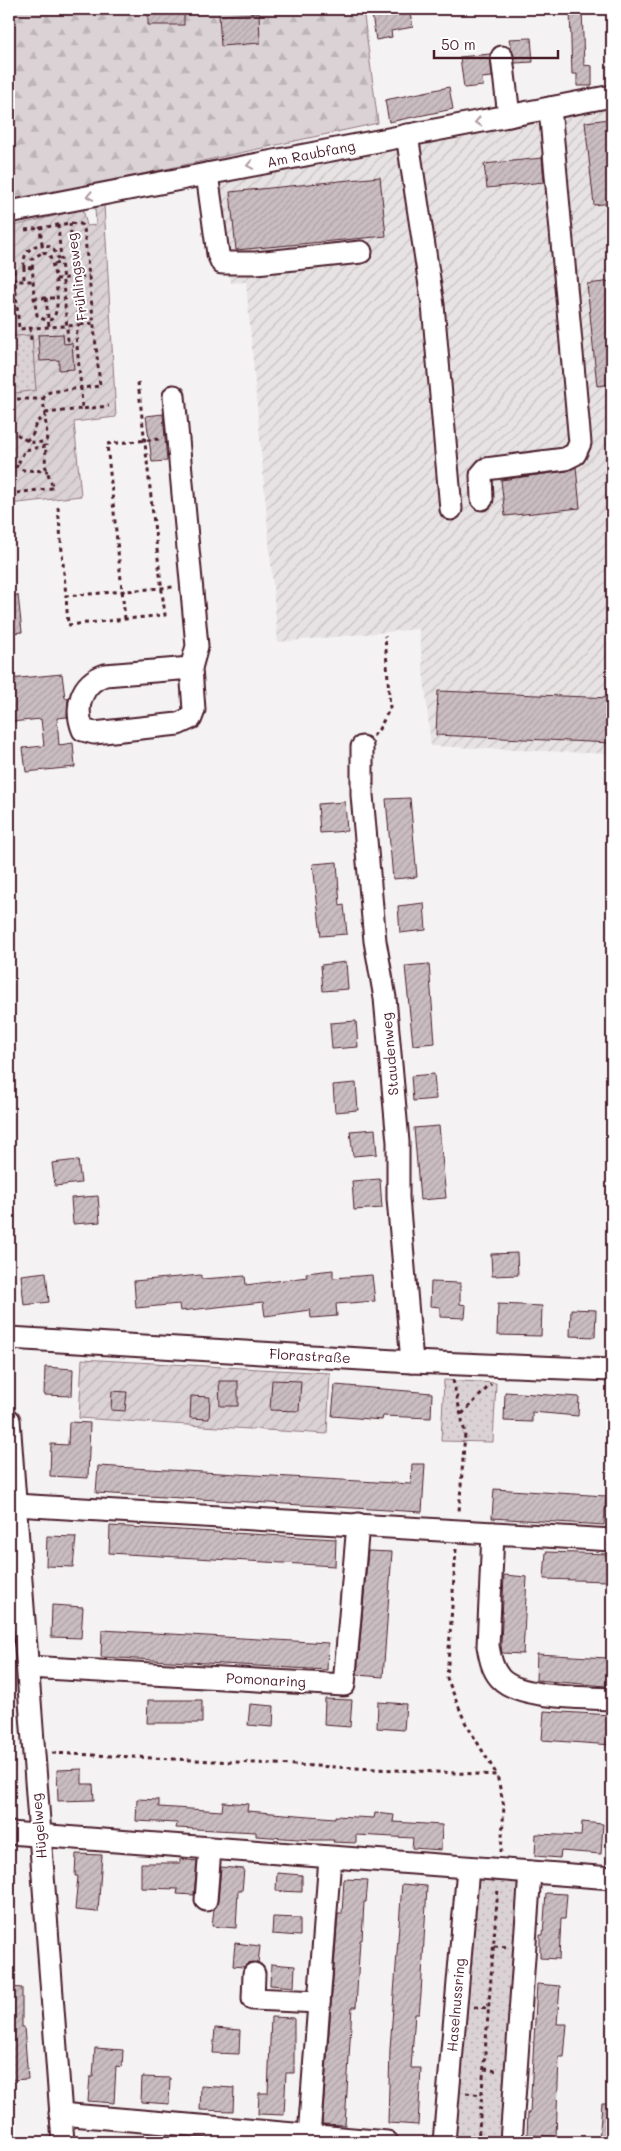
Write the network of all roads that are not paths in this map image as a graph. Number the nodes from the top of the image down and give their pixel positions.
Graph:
1 (502, 57) dead end
2 (612, 96) edge
3 (550, 108) junction
4 (509, 116) junction
5 (407, 136) junction
6 (207, 174) junction
7 (9, 212) edge
8 (361, 252) dead end
9 (174, 396) dead end
10 (482, 499) dead end
11 (451, 509) dead end
12 (191, 668) junction
13 (362, 747) road end
14 (9, 1338) edge
15 (412, 1362) junction
16 (612, 1370) edge
17 (9, 1420) edge
18 (13, 1508) edge
19 (358, 1524) junction
20 (493, 1533) junction
21 (612, 1540) edge
22 (28, 1667) junction
23 (612, 1699) edge
24 (9, 1833) edge
25 (40, 1835) junction
26 (210, 1849) junction
27 (330, 1858) junction
28 (468, 1868) junction
29 (530, 1872) junction
30 (612, 1878) edge
31 (206, 1900) dead end
32 (254, 1974) dead end
33 (319, 2002) junction
34 (60, 2114) junction
35 (309, 2136) junction
36 (62, 2142) edge
37 (388, 2142) edge
38 (444, 2142) edge
39 (511, 2142) edge

1 - 4 street
2 - 3 street, Am Raubfang
3 - 4 street, Am Raubfang
3 - 10 street
4 -> 5 street, Am Raubfang
5 -> 6 street, Am Raubfang
5 - 11 street
6 -> 7 street, Am Raubfang
6 - 8 street
9 - 12 street
12 - 12 street
13 - 15 street, Staudenweg
14 - 15 street, Florastraße
15 - 16 street, Florastraße
17 - 18 street, Hügelweg
18 - 19 street
18 - 22 street, Hügelweg
19 - 20 street
19 - 22 street, Pomonaring
20 - 21 street
20 - 23 street
22 - 25 street, Hügelweg
24 - 25 street
25 - 26 street
25 - 34 street, Hügelweg
26 - 27 street
26 - 31 street
27 - 28 street
27 - 33 street
28 - 29 street
28 - 38 street, Haselnussring
29 - 30 street
29 - 39 street
32 - 33 street
33 - 35 street
34 - 35 street
34 - 36 street, Hügelweg
35 - 37 street

